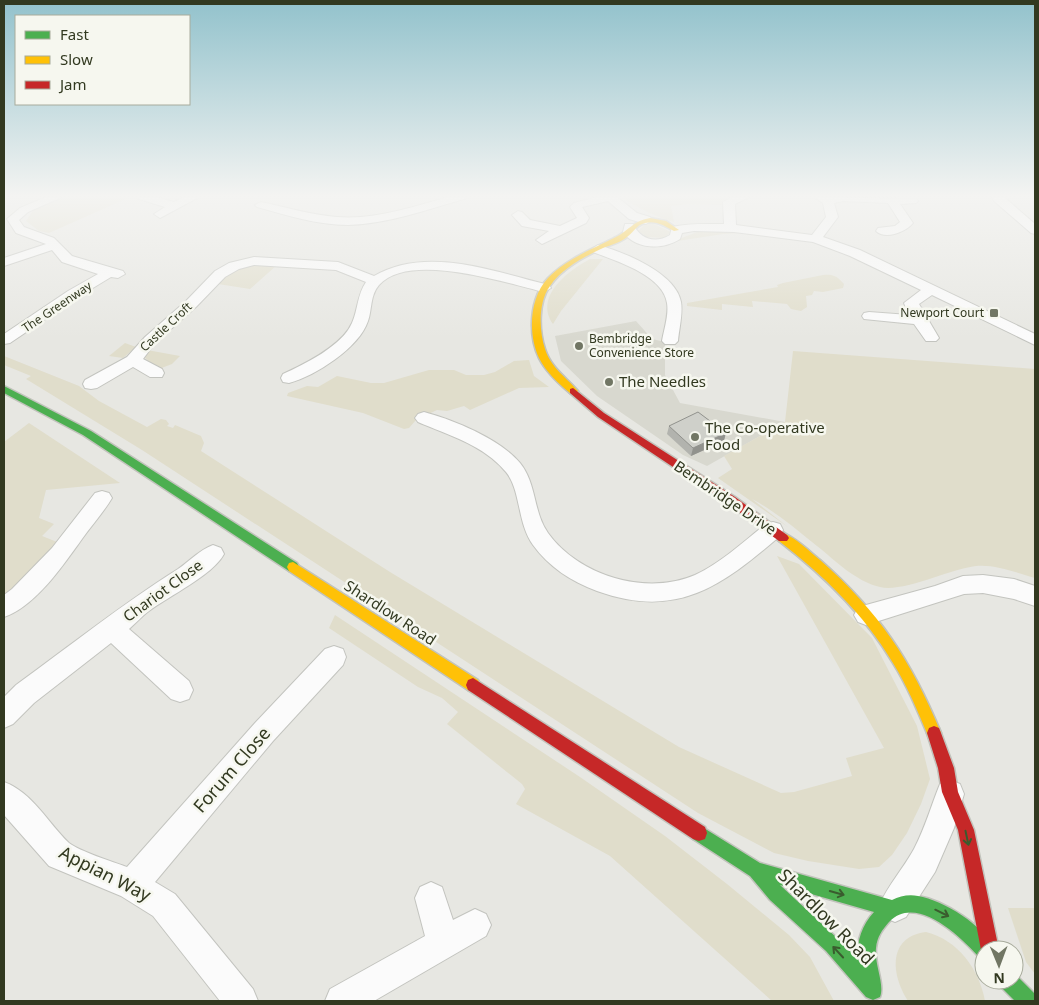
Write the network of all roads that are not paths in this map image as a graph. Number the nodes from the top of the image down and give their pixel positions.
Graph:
1 (608, 244) edge
2 (617, 244) edge
3 (829, 244) edge
4 (54, 245) joint
5 (604, 246) junction
6 (4, 262) edge
7 (375, 281) junction
8 (544, 288) junction
9 (932, 290) junction
10 (183, 293) dead end
11 (199, 295) junction
12 (869, 316) dead end
13 (919, 320) junction
14 (931, 338) dead end
15 (1035, 340) edge
16 (7, 341) edge
17 (670, 341) dead end
18 (133, 360) junction
19 (156, 373) dead end
20 (289, 378) dead end
21 (91, 384) dead end
22 (4, 389) edge
23 (424, 418) dead end
24 (102, 498) dead end
25 (773, 530) junction
26 (213, 554) dead end
27 (1035, 596) edge
28 (4, 607) edge
29 (866, 615) junction
30 (112, 629) junction
31 (334, 657) dead end
32 (180, 690) dead end
33 (4, 715) edge
34 (950, 792) junction
35 (4, 796) edge
36 (756, 870) junction
37 (132, 885) junction
38 (431, 898) dead end
39 (893, 907) junction
40 (475, 925) dead end
41 (977, 940) edge
42 (988, 940) edge
43 (444, 943) junction
44 (872, 988) junction
45 (1016, 990) edge
46 (240, 1001) edge
47 (342, 1001) edge
48 (878, 1001) edge
49 (1028, 1001) edge

1 - 5 street
2 - 5 street
3 - 9 street
4 - 6 street
4 - 16 street, The Greenway
5 - 8 street
5 - 17 street
7 - 8 street
7 - 11 street, Castle Croft
7 - 20 street
8 - 25 street, Bembridge Drive
9 - 13 street
9 - 15 street
10 - 11 street, Castle Croft
11 - 18 street, Castle Croft
12 - 13 street
13 - 14 street
18 - 19 street, Castle Croft
18 - 21 street, Castle Croft
22 - 36 street, Shardlow Road
23 - 25 street
24 - 28 street
25 - 29 street, Bembridge Drive
26 - 30 street, Chariot Close
27 - 29 street
29 - 34 street, Bembridge Drive
30 - 32 street, Chariot Close
30 - 33 street, Chariot Close
31 - 37 street, Forum Close
34 - 39 street, Bembridge Drive
34 -> 42 street, Bembridge Drive
35 - 37 street, Appian Way
36 -> 39 street, Shardlow Road
44 -> 36 street, Shardlow Road
37 - 46 street, Appian Way
38 - 43 street
39 -> 41 street, Shardlow Road
39 - 44 street
40 - 43 street
43 - 47 street
44 - 48 street
45 - 49 street

